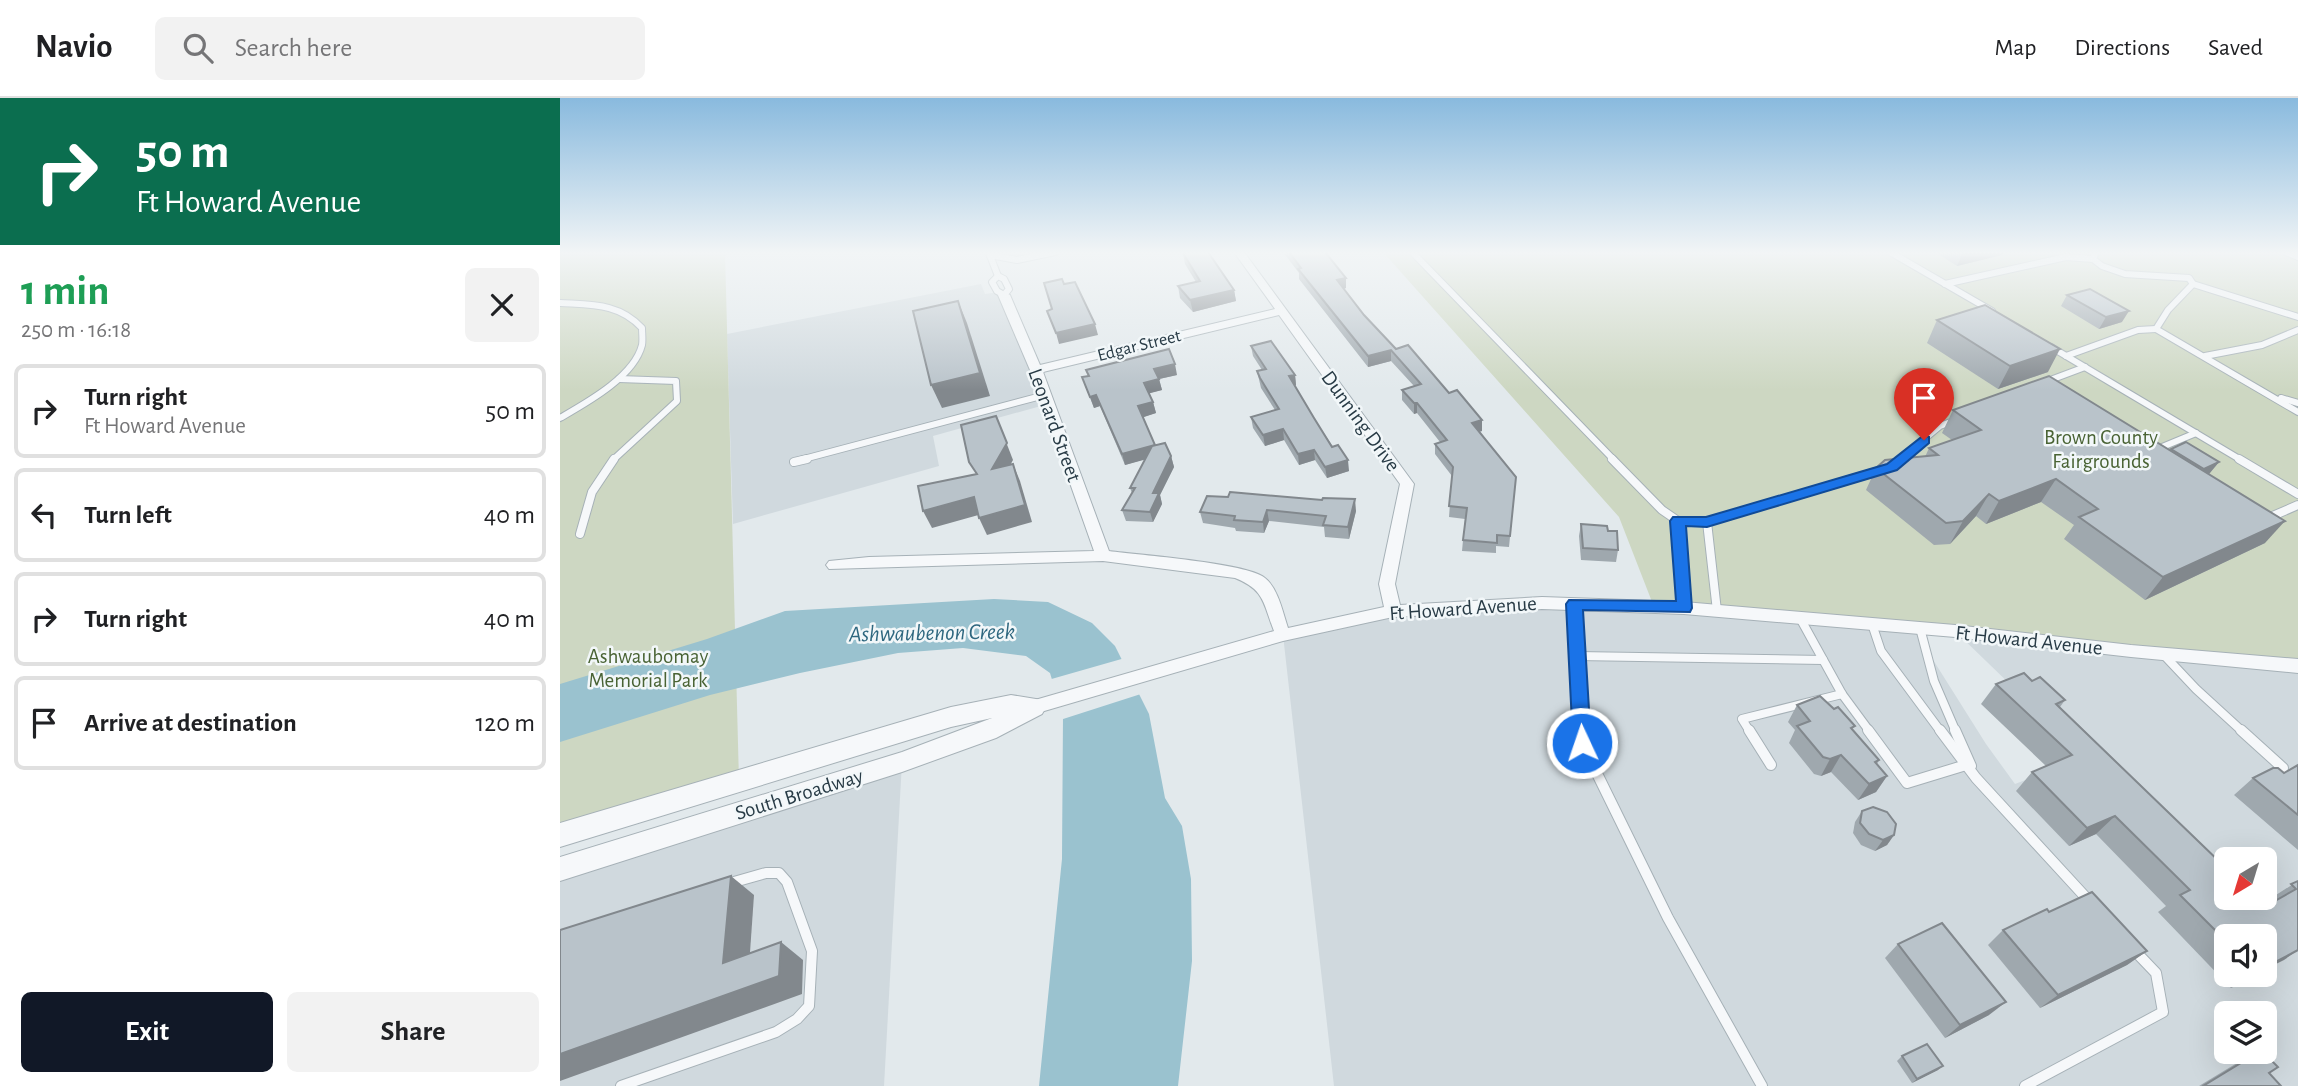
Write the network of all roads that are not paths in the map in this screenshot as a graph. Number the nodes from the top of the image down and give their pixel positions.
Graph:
1 (1005, 298) edge
2 (1273, 298) edge
3 (1457, 298) edge
4 (1969, 298) edge
5 (2179, 298) edge
6 (2238, 298) edge
7 (560, 303) edge
8 (1282, 311) junction
9 (2000, 316) edge
10 (2298, 317) edge
11 (2156, 329) junction
12 (2298, 330) edge
13 (2044, 342) edge
14 (2066, 356) junction
15 (2205, 356) junction
16 (2085, 367) junction
17 (1036, 370) junction
18 (619, 379) junction
19 (2032, 387) edge
20 (1045, 395) junction
21 (2273, 396) junction
22 (2298, 403) edge
23 (2298, 412) edge
24 (1963, 417) edge
25 (560, 418) edge
26 (2196, 433) junction
27 (2143, 456) edge
28 (794, 462) dead end
29 (2298, 494) edge
30 (2298, 505) edge
31 (2263, 519) edge
32 (1678, 521) junction
33 (1707, 522) junction
34 (580, 534) dead end
35 (1103, 556) junction
36 (834, 565) dead end
37 (1574, 604) junction
38 (1684, 608) junction
39 (1393, 611) junction
40 (1717, 611) junction
41 (1800, 618) junction
42 (1872, 624) junction
43 (1920, 628) junction
44 (1283, 635) junction
45 (2163, 654) junction
46 (1577, 656) junction
47 (1823, 660) junction
48 (2298, 666) edge
49 (1842, 694) junction
50 (1034, 708) junction
51 (1771, 765) dead end
52 (1966, 765) junction
53 (2283, 768) edge
54 (1976, 778) junction
55 (560, 835) edge
56 (560, 869) edge
57 (720, 886) edge
58 (2099, 912) edge
59 (2127, 942) edge
60 (621, 1086) edge
61 (1762, 1086) edge
62 (2025, 1086) edge

1 - 17 street, Leonard Street
2 - 8 street, Dunning Drive
3 - 32 lane
4 - 9 lane
5 - 11 lane
6 - 10 lane
7 - 18 lane
8 - 17 street, Edgar Street
8 - 39 street, Dunning Drive
11 - 14 lane
11 - 15 lane
12 - 15 lane
13 - 14 lane
14 - 16 lane
15 - 21 lane
16 - 19 lane
16 - 26 lane
17 - 20 street, Leonard Street
18 - 25 lane
18 - 34 lane
20 - 28 lane
20 - 35 street, Leonard Street
21 - 22 lane
21 - 23 lane
24 - 33 lane
26 - 27 lane
26 - 29 lane
30 - 31 lane
32 - 33 lane
32 - 38 lane
33 - 40 lane
35 - 36 street
35 - 44 street
37 - 38 street, Ft Howard Avenue
37 - 39 street, Ft Howard Avenue
37 - 46 lane
38 - 40 street, Ft Howard Avenue
39 - 44 street, Ft Howard Avenue
40 - 41 street, Ft Howard Avenue
41 - 42 street, Ft Howard Avenue
41 - 47 lane
42 - 43 street, Ft Howard Avenue
42 - 52 lane
43 - 45 street, Ft Howard Avenue
43 - 54 lane
44 - 50 street, South Broadway
45 - 48 street, Ft Howard Avenue
45 - 53 lane
46 - 47 lane
46 - 61 lane
47 - 49 lane
49 - 51 lane
49 - 52 lane
50 - 55 street, South Broadway
50 - 56 street, South Broadway
52 - 54 lane
54 - 58 lane
57 - 60 lane
59 - 62 lane

